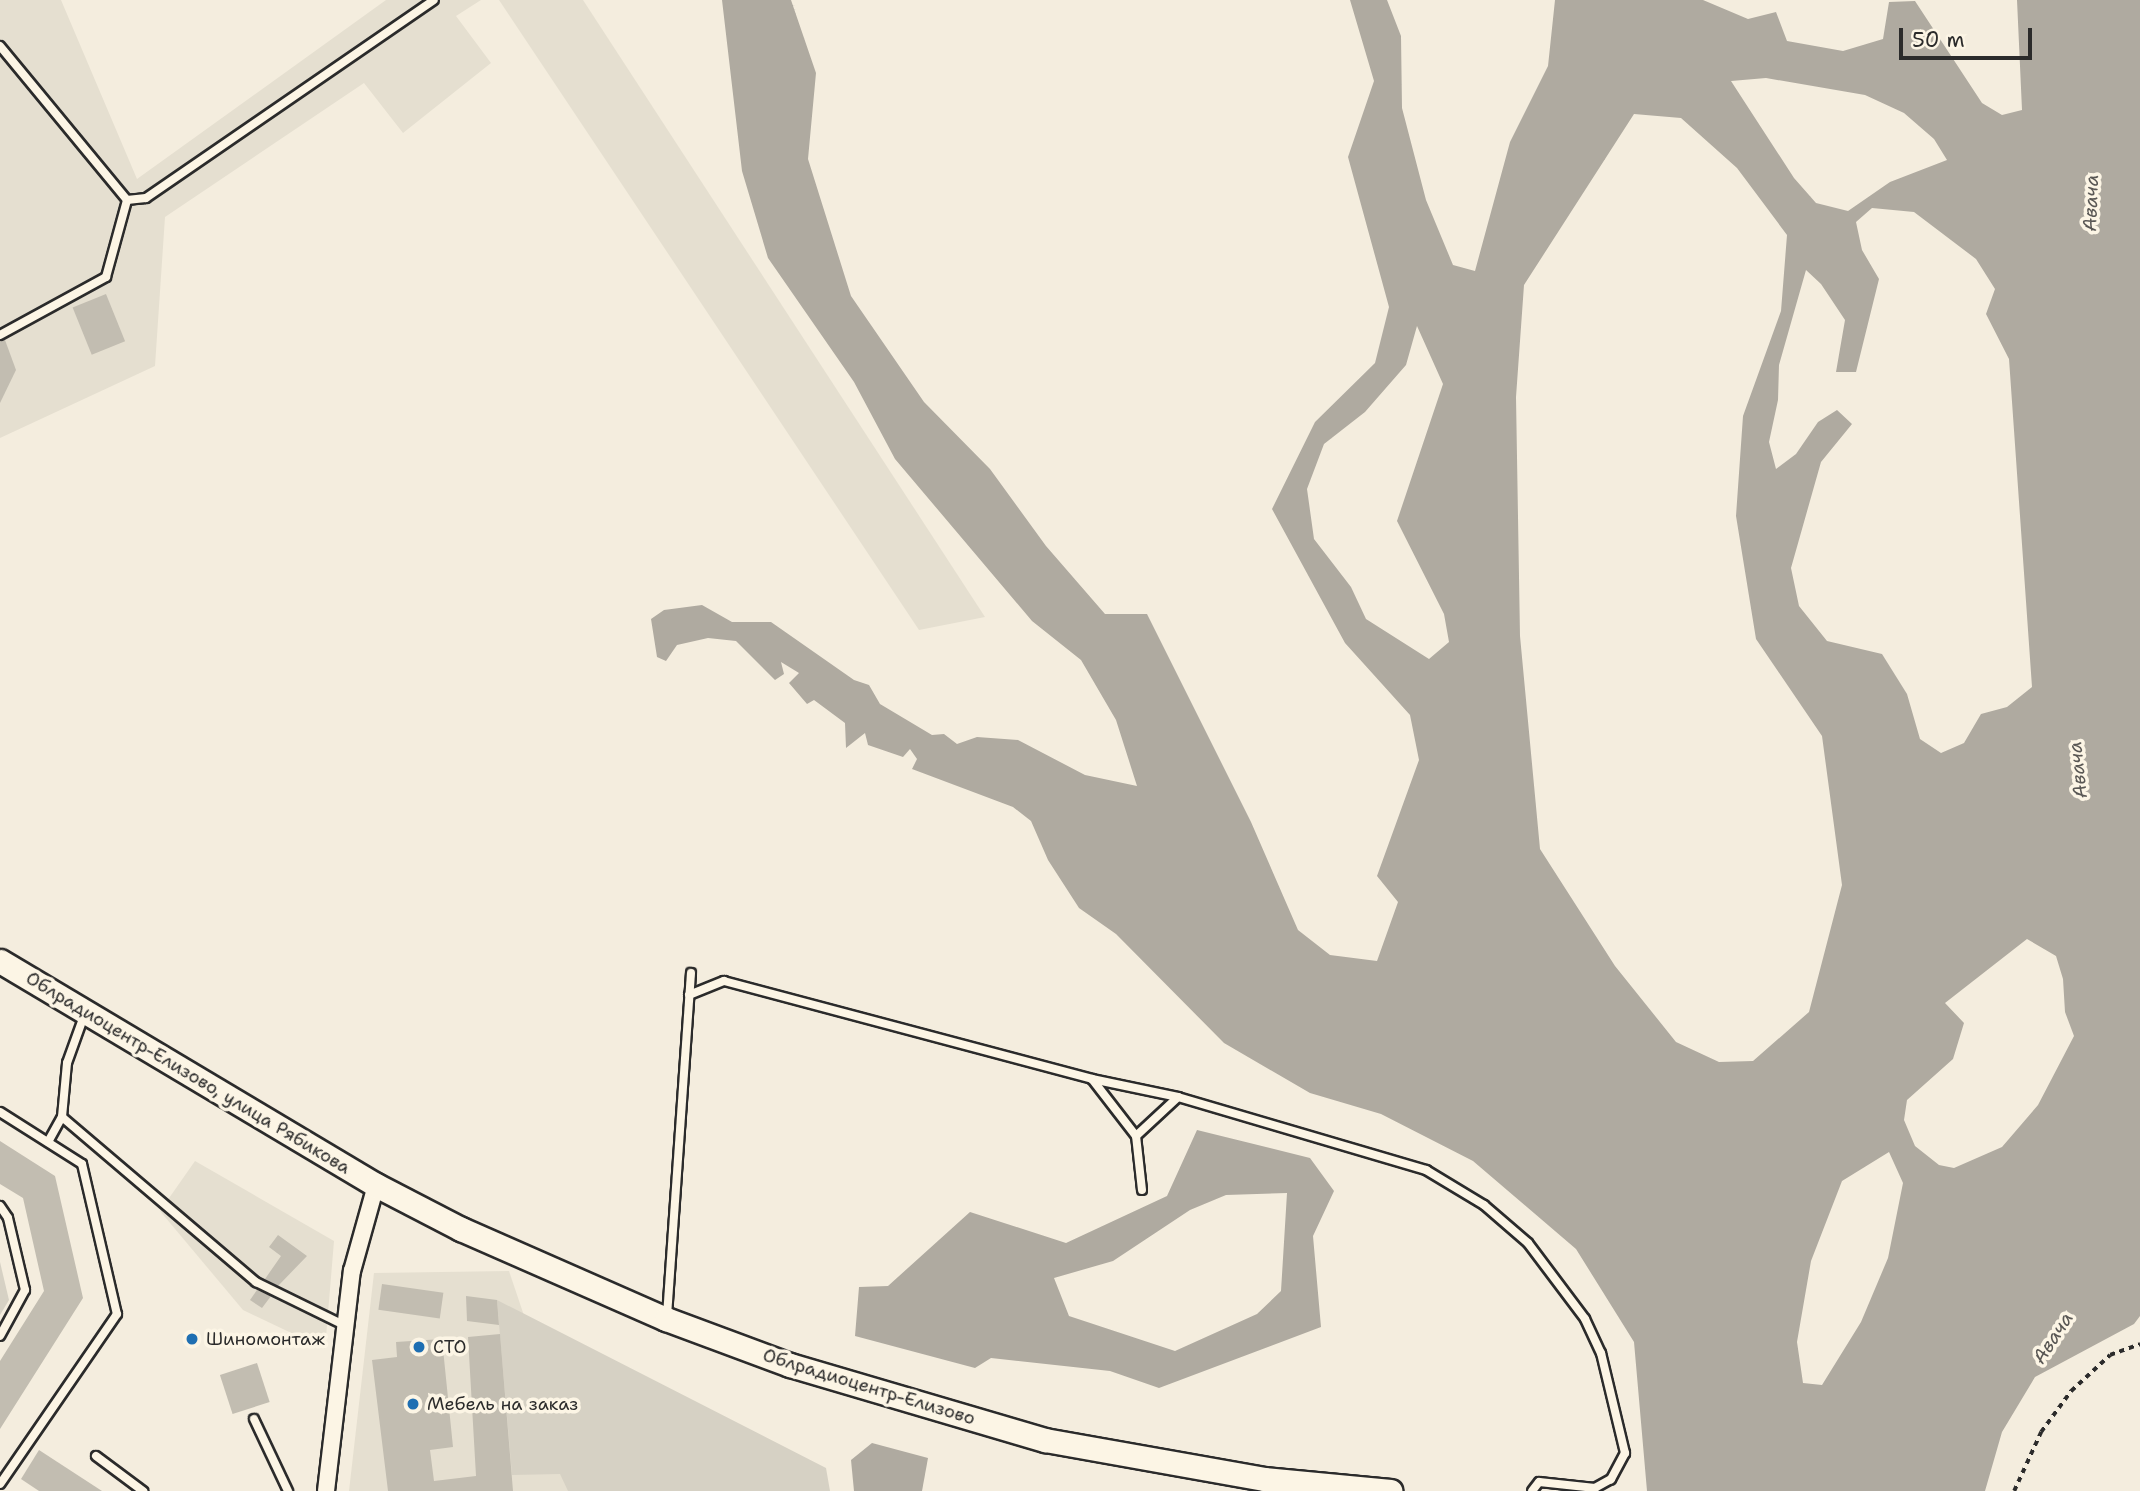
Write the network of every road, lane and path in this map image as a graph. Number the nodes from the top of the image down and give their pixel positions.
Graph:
1 (434, 0) edge
2 (0, 46) edge
3 (127, 200) junction
4 (0, 335) edge
5 (0, 961) edge
6 (691, 973) dead end
7 (689, 995) junction
8 (85, 1013) junction
9 (1092, 1079) junction
10 (1178, 1097) junction
11 (0, 1112) edge
12 (62, 1117) junction
13 (1136, 1136) junction
14 (48, 1142) junction
15 (376, 1185) junction
16 (1142, 1190) dead end
17 (0, 1206) edge
18 (666, 1319) junction
19 (346, 1326) junction
20 (0, 1336) edge
21 (2140, 1344) edge
22 (254, 1419) dead end
23 (96, 1456) dead end
24 (0, 1484) edge
25 (143, 1491) edge
26 (288, 1491) edge
27 (326, 1491) edge
28 (1390, 1491) edge
29 (1532, 1491) edge
30 (2014, 1491) edge

1 - 3 lane
2 - 3 lane
3 - 4 lane
5 - 8 street, Облрадиоцентр-Елизово, улица Рябикова
6 - 7 lane
7 - 9 lane
7 - 18 lane
8 - 12 lane
8 - 15 street, Облрадиоцентр-Елизово, улица Рябикова
9 - 10 lane
9 - 13 lane
10 - 13 lane
10 - 29 lane
11 - 14 lane
12 - 14 lane
12 - 19 lane
13 - 16 lane
14 - 24 lane
15 - 18 street, Облрадиоцентр-Елизово
15 - 19 street
17 - 20 lane
18 - 28 street, Облрадиоцентр-Елизово
19 - 27 street
21 - 30 path
22 - 26 lane
23 - 25 lane

